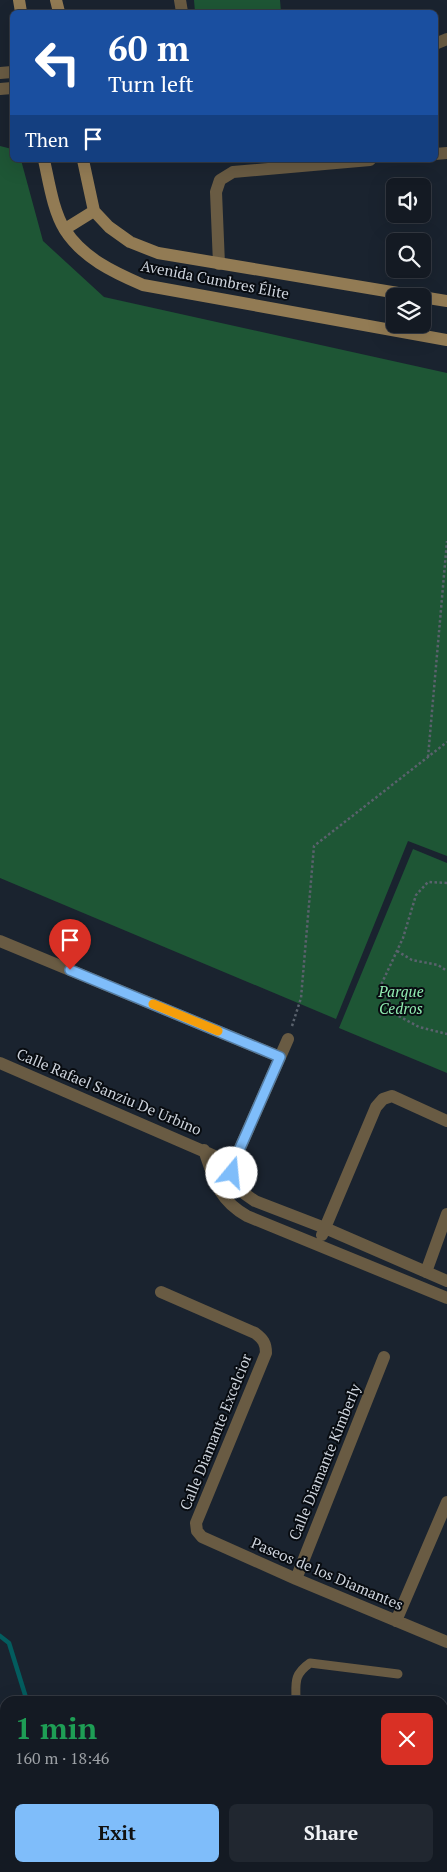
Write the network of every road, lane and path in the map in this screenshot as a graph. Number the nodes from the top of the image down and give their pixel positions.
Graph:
1 (44, 162) edge
2 (84, 162) edge
3 (347, 162) edge
4 (94, 211) junction
5 (65, 230) junction
6 (219, 264) junction
7 (386, 291) edge
8 (431, 298) edge
9 (447, 301) edge
10 (447, 340) edge
11 (447, 540) edge
12 (447, 742) edge
13 (428, 757) junction
14 (447, 883) edge
15 (0, 941) edge
16 (397, 951) junction
17 (447, 971) edge
18 (447, 1034) edge
19 (288, 1039) joint
20 (280, 1057) junction
21 (0, 1063) edge
22 (447, 1121) edge
23 (204, 1150) junction
24 (233, 1164) junction
25 (447, 1214) edge
26 (325, 1228) junction
27 (318, 1244) junction
28 (426, 1272) junction
29 (447, 1280) edge
30 (161, 1292) dead end
31 (447, 1298) edge
32 (384, 1357) dead end
33 (447, 1502) edge
34 (197, 1531) joint
35 (296, 1579) junction
36 (396, 1621) junction
37 (447, 1642) edge
38 (398, 1674) dead end
39 (296, 1696) edge

1 - 5 street, Avenida Cumbres Élite
2 - 4 street
3 - 6 street
4 - 5 street
4 - 6 street, Avenida Cumbres Élite
5 - 10 street, Avenida Cumbres Élite
6 - 7 street, Avenida Cumbres Élite
8 - 9 street
11 - 13 path
12 - 13 path
13 - 19 path
14 - 16 path
15 - 20 street
16 - 17 path
16 - 18 path
19 - 20 street
20 - 24 street
21 - 23 street, Calle Rafael Sanziu De Urbino
22 - 26 street
23 - 24 street, Calle Rafael Sanziu De Urbino
23 - 27 street
24 - 26 street
25 - 28 street
26 - 27 street
26 - 28 street
27 - 31 street
28 - 29 street
30 - 34 street, Calle Diamante Excelcior
32 - 35 street, Calle Diamante Kimberly
33 - 36 street
34 - 35 street, Paseos de los Diamantes
35 - 36 street, Paseos de los Diamantes
36 - 37 street, Paseos de los Diamantes
38 - 39 lane

